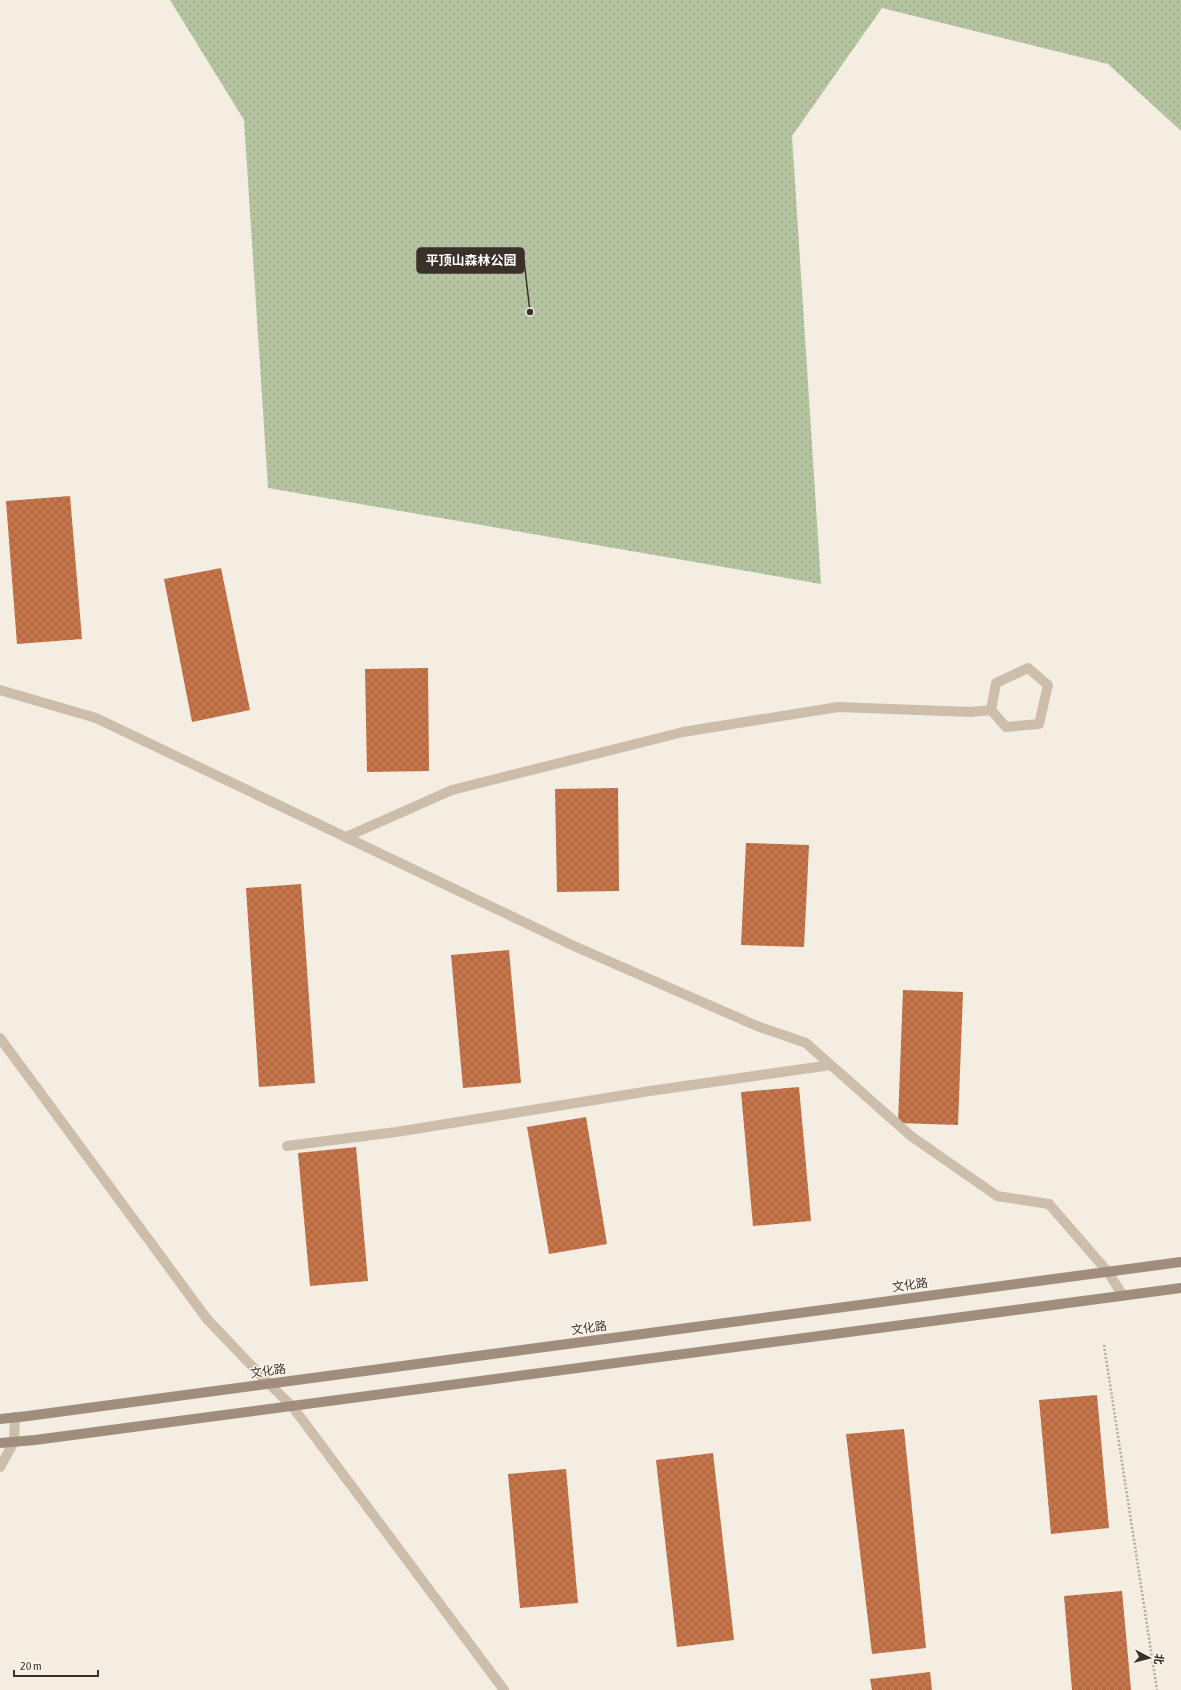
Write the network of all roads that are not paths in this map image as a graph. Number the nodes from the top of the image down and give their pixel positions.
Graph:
1 (0, 690) edge
2 (991, 710) junction
3 (346, 837) junction
4 (0, 1038) edge
5 (831, 1065) junction
6 (287, 1146) dead end
7 (1181, 1262) edge
8 (1108, 1272) junction
9 (1181, 1288) edge
10 (1123, 1296) junction
11 (269, 1384) junction
12 (292, 1406) junction
13 (15, 1418) junction
14 (0, 1419) edge
15 (14, 1442) junction
16 (0, 1443) edge
17 (0, 1467) edge
18 (504, 1690) edge

1 - 3 street
2 - 2 street
2 - 3 street
3 - 5 street
4 - 11 street
5 - 6 street
5 - 8 street
7 - 8 street, 文化路
8 - 10 street
8 - 11 street, 文化路
9 - 10 street
10 - 12 street
11 - 12 street
11 - 13 street, 文化路
12 - 15 street
12 - 18 street
13 - 14 street, 文化路
13 - 15 street
15 - 16 street
15 - 17 street

